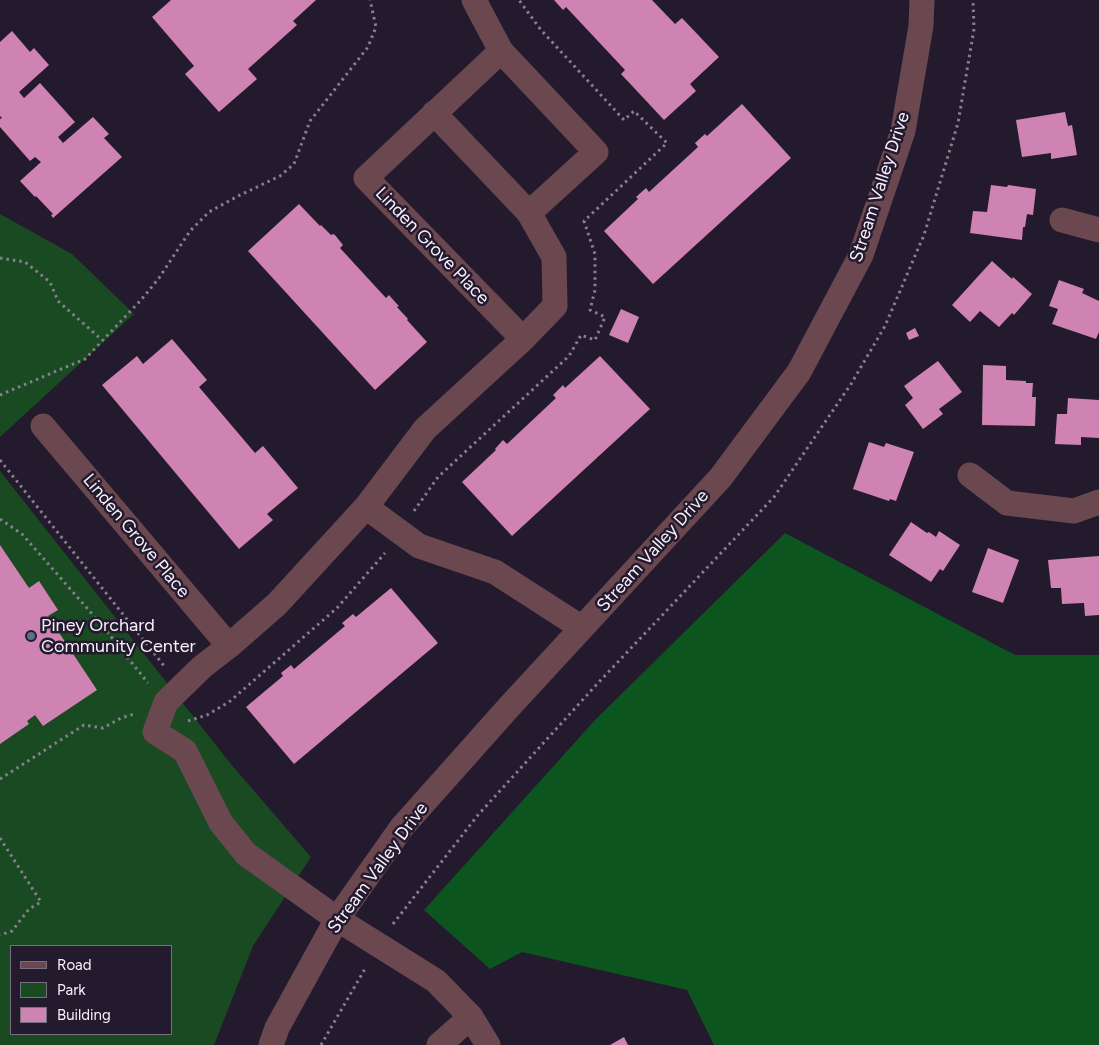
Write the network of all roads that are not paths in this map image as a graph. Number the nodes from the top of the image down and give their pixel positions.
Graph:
1 (474, 0) edge
2 (922, 0) edge
3 (501, 51) junction
4 (434, 112) junction
5 (529, 213) junction
6 (1062, 220) dead end
7 (1099, 230) edge
8 (523, 339) junction
9 (42, 426) dead end
10 (970, 475) dead end
11 (1099, 502) edge
12 (366, 507) junction
13 (582, 628) junction
14 (229, 646) junction
15 (337, 919) junction
16 (471, 1017) junction
17 (271, 1045) edge
18 (439, 1045) edge
19 (488, 1045) edge

1 - 3 street
2 - 13 street, Stream Valley Drive
3 - 4 street, Linden Grove Place
3 - 5 street
4 - 5 street
4 - 8 street, Linden Grove Place
5 - 8 street
6 - 7 street
8 - 12 street
9 - 14 street, Linden Grove Place
10 - 11 street
12 - 13 street
12 - 14 street
13 - 15 street, Stream Valley Drive
14 - 15 street
15 - 16 street
15 - 17 street, Stream Valley Drive
16 - 18 street
16 - 19 street

